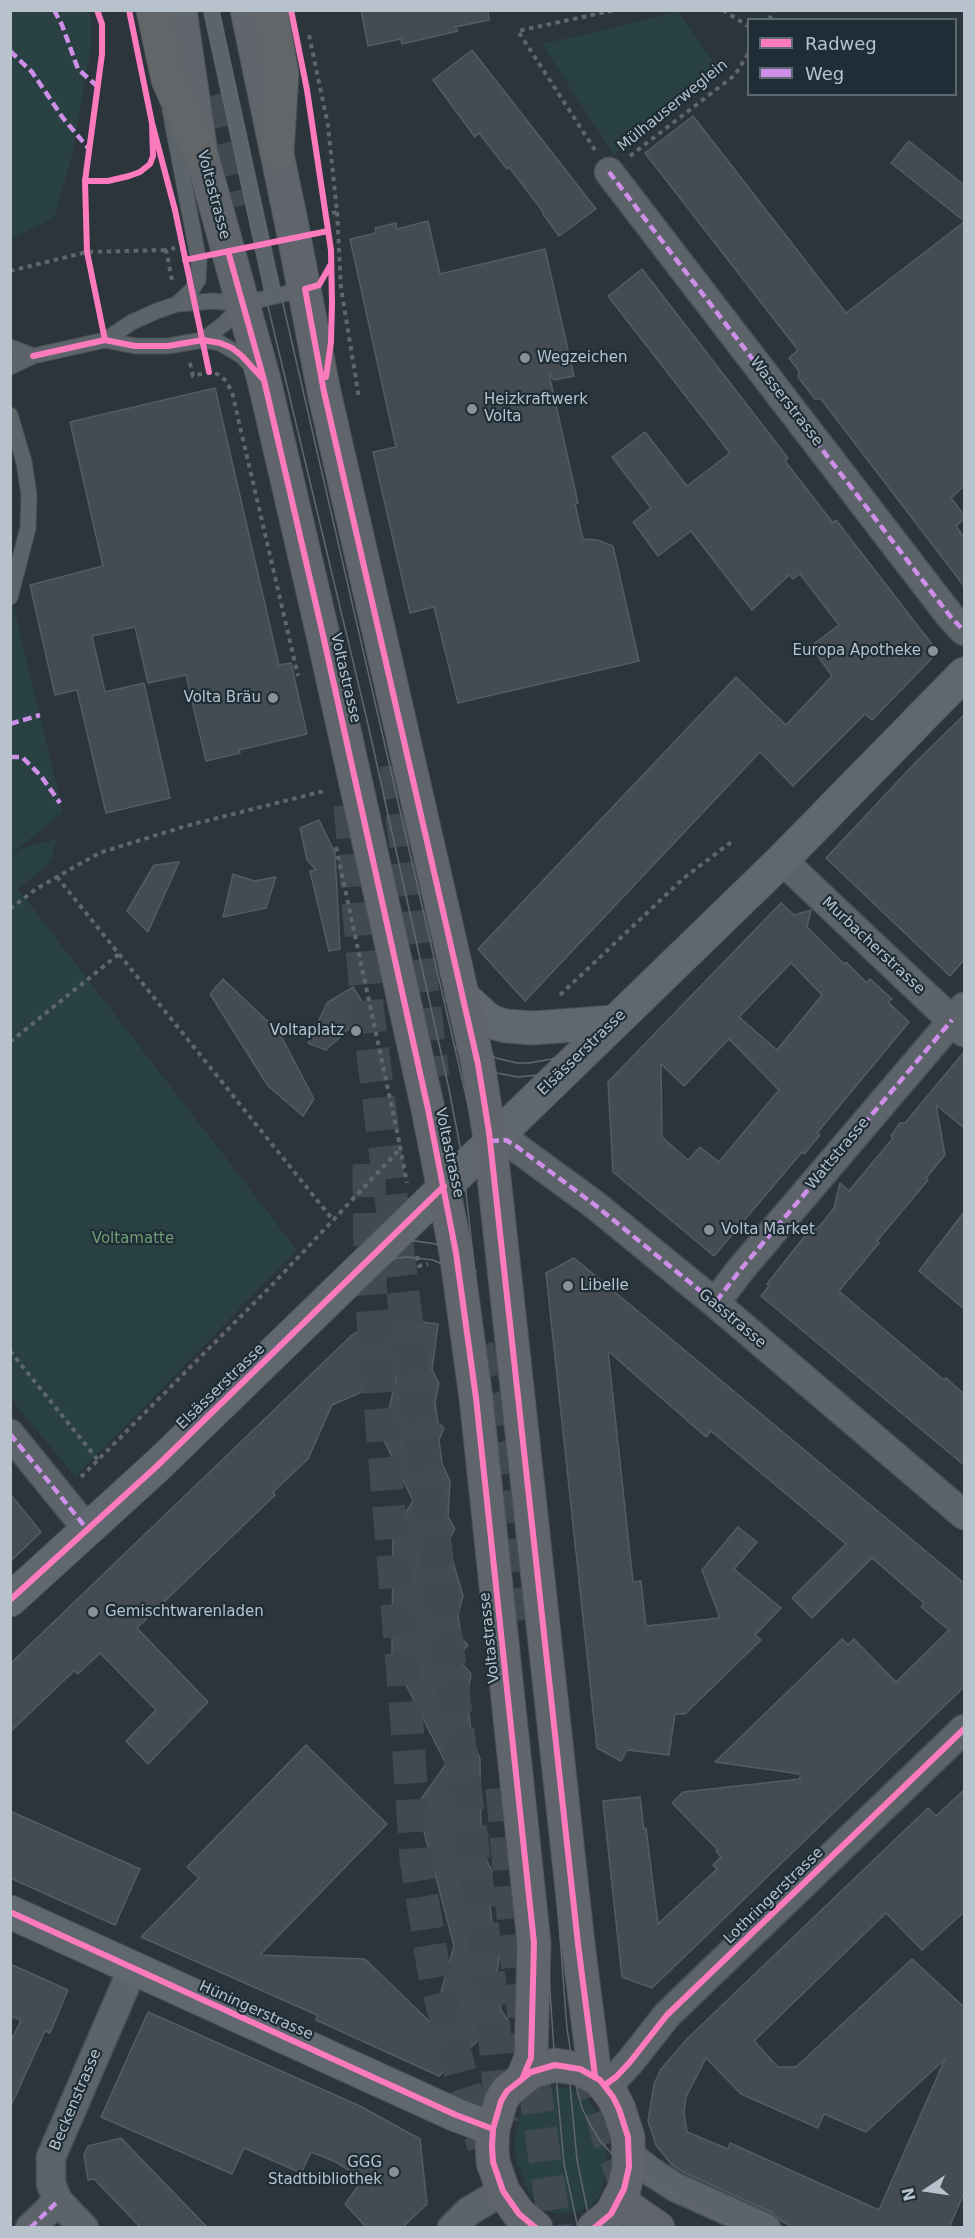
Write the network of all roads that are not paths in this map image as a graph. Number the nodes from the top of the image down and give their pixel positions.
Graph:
1 (153, 10) edge
2 (180, 10) edge
3 (211, 10) edge
4 (247, 10) edge
5 (271, 10) edge
6 (168, 80) junction
7 (201, 153) junction
8 (277, 153) junction
9 (609, 172) road end
10 (290, 293) junction
11 (177, 304) junction
12 (242, 304) junction
13 (105, 340) junction
14 (203, 340) junction
15 (10, 347) edge
16 (33, 356) junction
17 (10, 367) edge
18 (264, 380) junction
19 (10, 415) edge
20 (10, 597) edge
21 (964, 631) edge
22 (964, 674) edge
23 (782, 860) junction
24 (462, 996) junction
25 (960, 1020) edge
26 (614, 1022) junction
27 (490, 1141) junction
28 (444, 1186) junction
29 (715, 1303) junction
30 (10, 1434) edge
31 (964, 1515) edge
32 (87, 1530) junction
33 (10, 1600) edge
34 (964, 1729) edge
35 (10, 1912) edge
36 (133, 1968) junction
37 (523, 2077) junction
38 (600, 2081) junction
39 (493, 2129) junction
40 (630, 2155) junction
41 (503, 2191) junction
42 (58, 2201) junction
43 (619, 2201) junction
44 (30, 2228) edge
45 (84, 2228) edge
46 (452, 2228) edge
47 (536, 2228) edge
48 (594, 2228) edge
49 (658, 2228) edge
50 (766, 2228) edge

1 - 6 highway
2 - 7 main road, Voltastrasse
3 - 10 lane
4 - 8 main road
5 - 8 highway
6 - 7 highway
6 - 11 lane
7 - 12 main road, Voltastrasse
8 - 10 main road
9 - 21 street, Wasserstrasse
10 - 12 lane
10 - 24 main road
11 - 12 lane
11 - 13 lane
12 - 14 lane
12 - 18 main road, Voltastrasse
13 - 14 lane
13 - 16 lane
14 - 18 lane
15 - 16 lane
16 - 17 lane
18 - 28 main road, Voltastrasse
19 - 20 lane
22 - 23 main road, Elsässerstrasse
23 - 25 street, Murbacherstrasse
23 - 26 main road, Elsässerstrasse
24 - 26 main road
24 - 27 main road
25 - 29 street, Wattstrasse
26 - 27 main road, Elsässerstrasse
27 - 28 main road, Elsässerstrasse
27 - 29 street, Gasstrasse
27 - 38 main road
28 - 32 main road, Elsässerstrasse
28 - 37 main road, Voltastrasse
29 - 31 street, Gasstrasse
30 - 32 street
32 - 33 main road, Elsässerstrasse
34 - 38 street, Lothringerstrasse
35 - 36 main road, Hüningerstrasse
36 - 39 main road, Hüningerstrasse
36 - 42 street, Beckenstrasse
37 - 38 main road
37 - 39 main road
38 - 40 main road
39 - 41 main road
40 - 43 main road
40 - 50 street
41 - 46 street
41 - 47 main road
42 - 44 street
42 - 45 street
43 - 48 main road
43 - 49 main road

